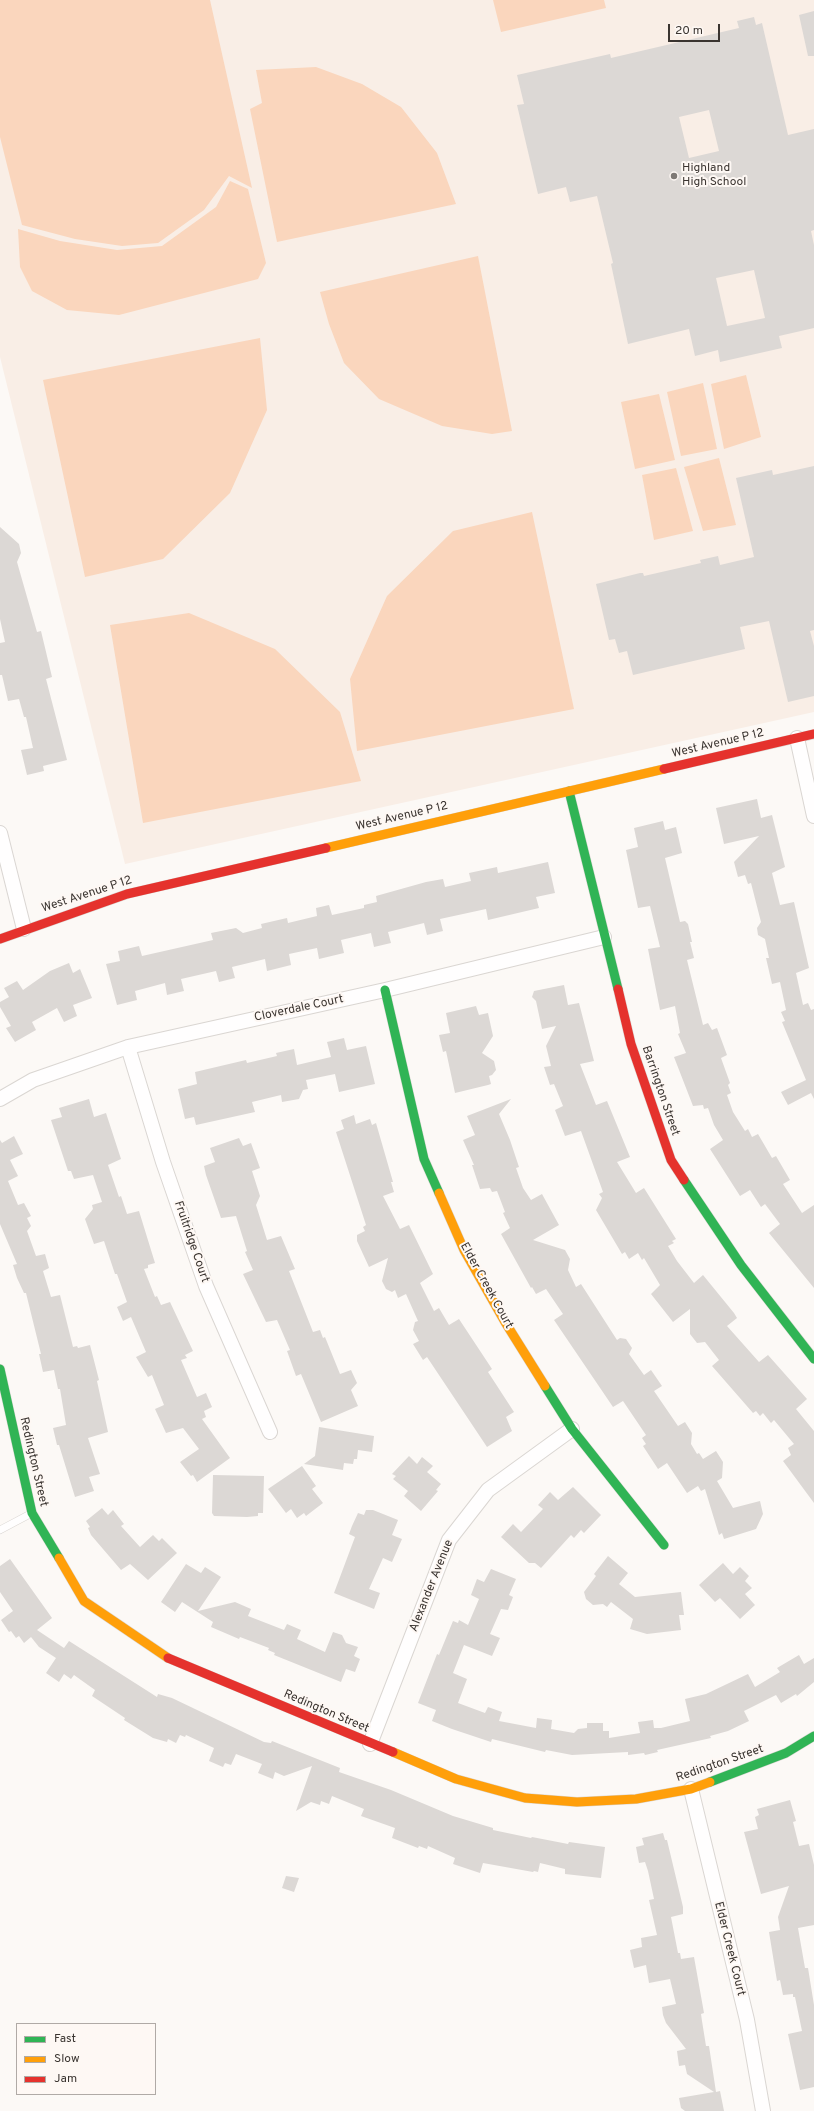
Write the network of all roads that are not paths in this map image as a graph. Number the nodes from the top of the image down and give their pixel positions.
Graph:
1 (814, 734) edge
2 (797, 738) junction
3 (569, 791) junction
4 (814, 816) edge
5 (0, 833) edge
6 (24, 929) junction
7 (604, 937) junction
8 (0, 939) edge
9 (385, 990) junction
10 (128, 1046) junction
11 (0, 1099) edge
12 (814, 1359) edge
13 (0, 1369) edge
14 (3, 1400) edge
15 (572, 1429) junction
16 (270, 1432) dead end
17 (32, 1513) junction
18 (0, 1530) edge
19 (664, 1545) dead end
20 (814, 1736) edge
21 (370, 1744) junction
22 (691, 1789) junction
23 (763, 2111) edge

1 - 2 street, West Avenue P 12
2 - 3 street, West Avenue P 12
2 - 4 street
3 - 6 street, West Avenue P 12
3 - 7 street, Barrington Street
5 - 6 street
6 - 8 street, West Avenue P 12
7 - 9 street, Cloverdale Court
7 - 12 street, Barrington Street
9 - 10 street, Cloverdale Court
9 - 15 street, Elder Creek Court
10 - 11 street, Cloverdale Court
10 - 16 street, Fruitridge Court
13 - 14 street, Redington Street
14 - 17 street, Redington Street
15 - 19 street, Elder Creek Court
15 - 21 street, Alexander Avenue
17 - 18 lane
17 - 21 street, Redington Street
20 - 22 street, Redington Street
21 - 22 street, Redington Street
22 - 23 street, Elder Creek Court

